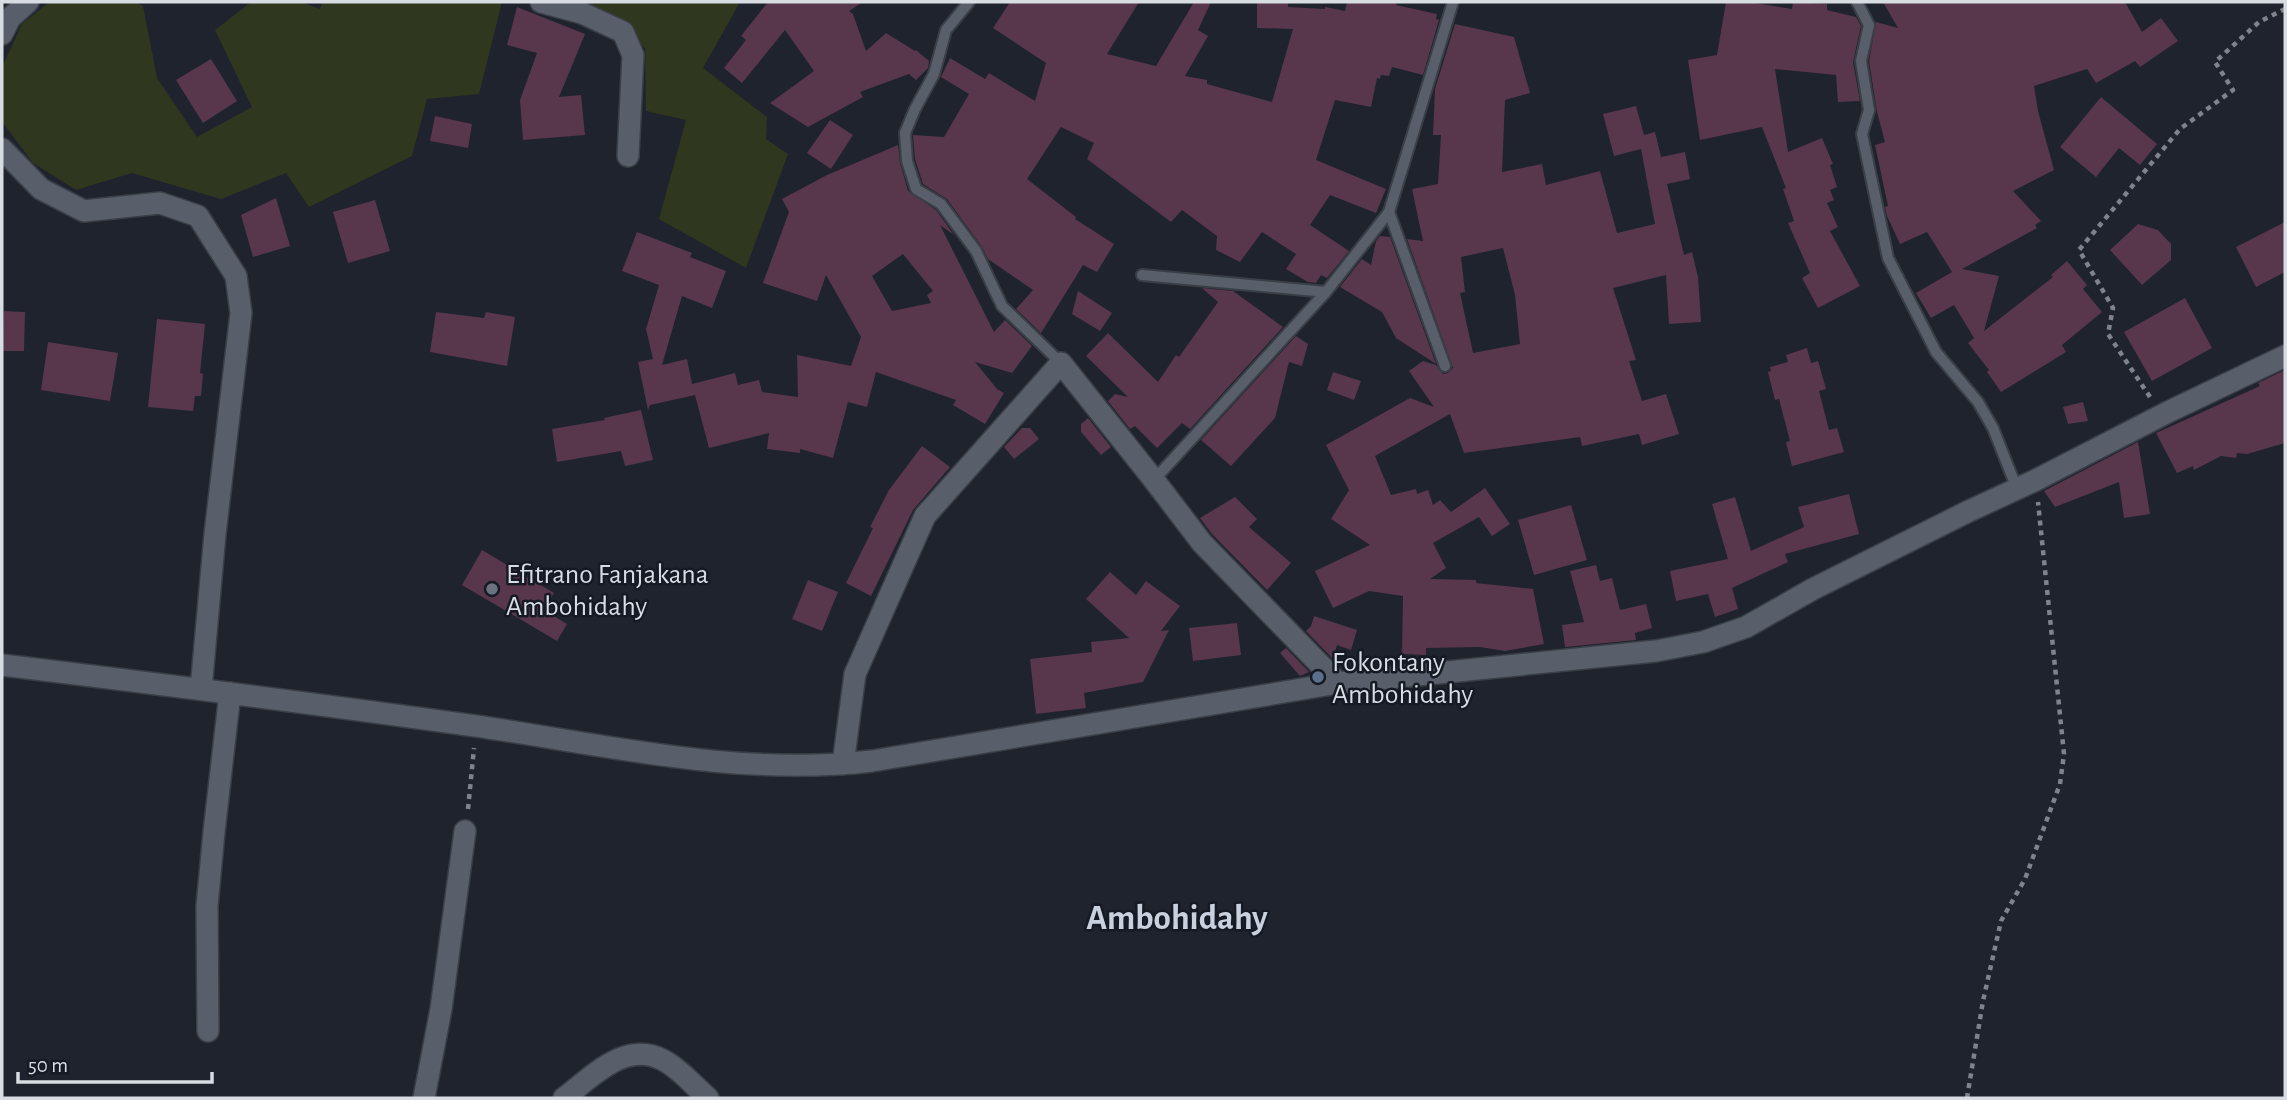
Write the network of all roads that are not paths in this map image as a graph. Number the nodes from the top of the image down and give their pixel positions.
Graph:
1 (28, 2) edge
2 (541, 2) edge
3 (969, 2) edge
4 (1453, 2) edge
5 (1857, 2) edge
6 (2, 34) edge
7 (2, 149) edge
8 (628, 156) dead end
9 (1390, 212) junction
10 (1142, 275) dead end
11 (1326, 292) junction
12 (2285, 356) edge
13 (1061, 363) junction
14 (1445, 366) dead end
15 (1154, 480) junction
16 (2027, 484) junction
17 (2, 665) edge
18 (1338, 683) junction
19 (201, 690) junction
20 (230, 693) junction
21 (843, 764) junction
22 (465, 831) road end
23 (208, 1031) dead end
24 (424, 1098) edge
25 (564, 1098) edge
26 (708, 1098) edge

1 - 6 street
2 - 8 street
3 - 13 lane
4 - 9 lane
5 - 16 lane
7 - 19 street
9 - 11 lane
9 - 14 lane
10 - 11 lane
11 - 15 lane
12 - 16 street
13 - 15 street
13 - 21 street
15 - 18 street
16 - 18 street
17 - 19 street
18 - 21 street
19 - 20 street
20 - 21 street
20 - 23 street
22 - 24 street
25 - 26 street

